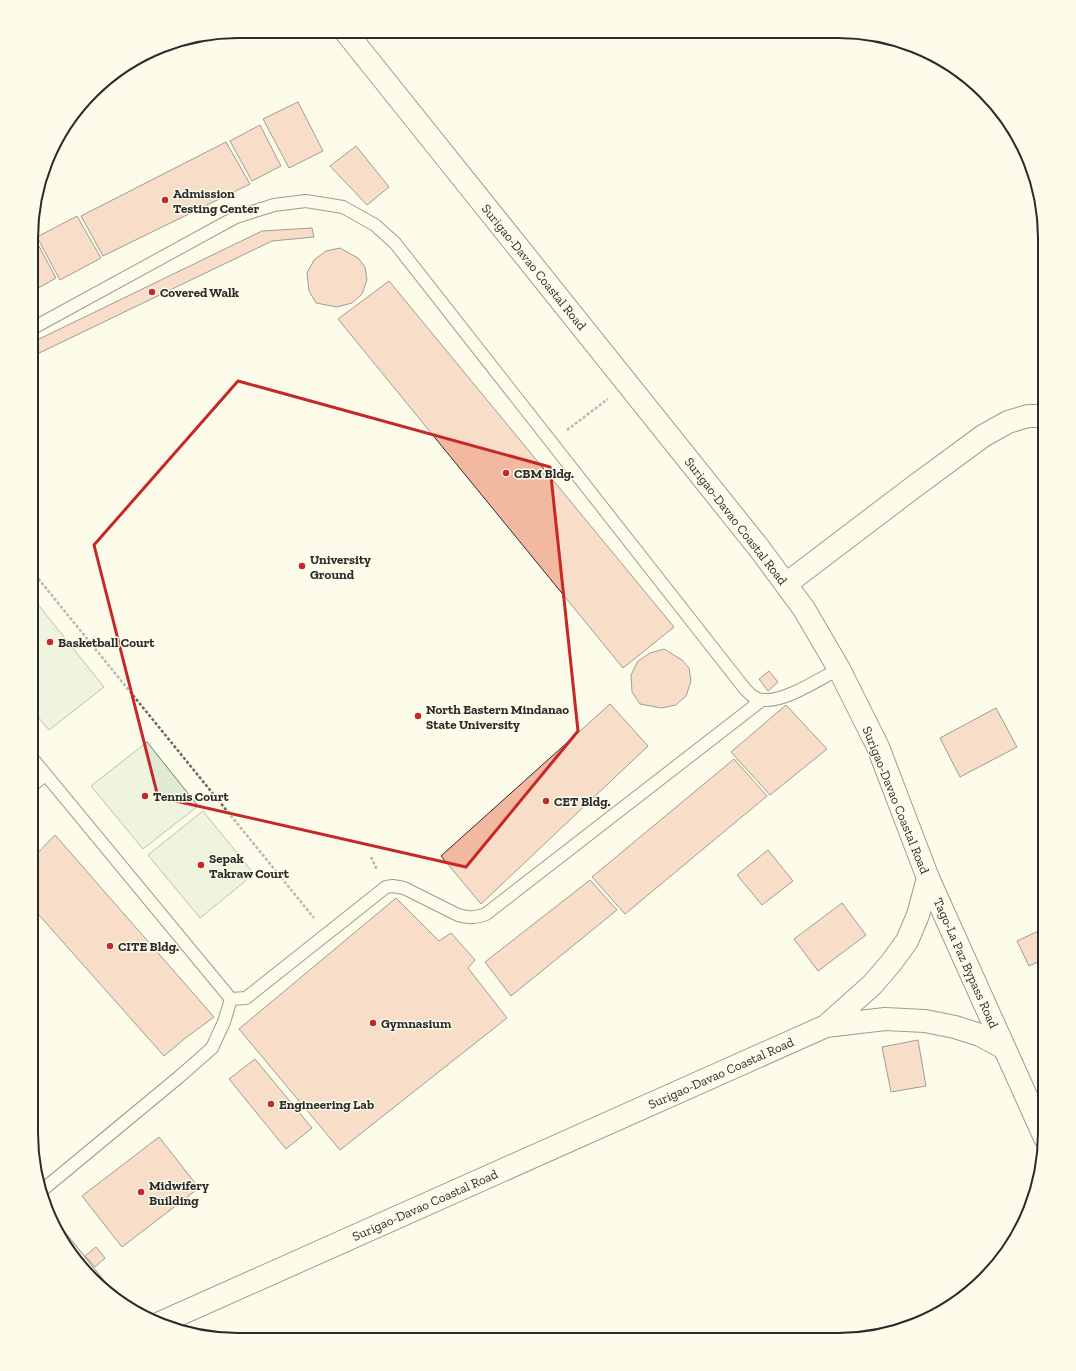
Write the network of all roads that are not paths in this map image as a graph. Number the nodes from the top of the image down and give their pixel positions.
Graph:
1 (351, 38) edge
2 (38, 325) edge
3 (1038, 416) edge
4 (786, 584) junction
5 (839, 669) junction
6 (762, 700) junction
7 (38, 765) edge
8 (45, 774) junction
9 (38, 780) edge
10 (928, 878) junction
11 (231, 999) junction
12 (826, 1026) junction
13 (1004, 1048) junction
14 (1038, 1123) edge
15 (46, 1187) edge
16 (167, 1320) edge

1 - 4 main road, Surigao-Davao Coastal Road
2 - 6 lane
3 - 4 main road
4 - 5 main road, Surigao-Davao Coastal Road
5 - 6 lane
5 - 10 main road, Surigao-Davao Coastal Road
6 - 11 lane
7 - 8 lane
8 - 9 lane
8 - 11 lane
10 - 12 main road, Surigao-Davao Coastal Road
10 - 13 main road, Tago-La Paz Bypass Road
11 - 15 lane
12 - 13 main road, Tago-La Paz Bypass Road
12 - 16 main road, Surigao-Davao Coastal Road
13 - 14 main road, Tago-La Paz Bypass Road

